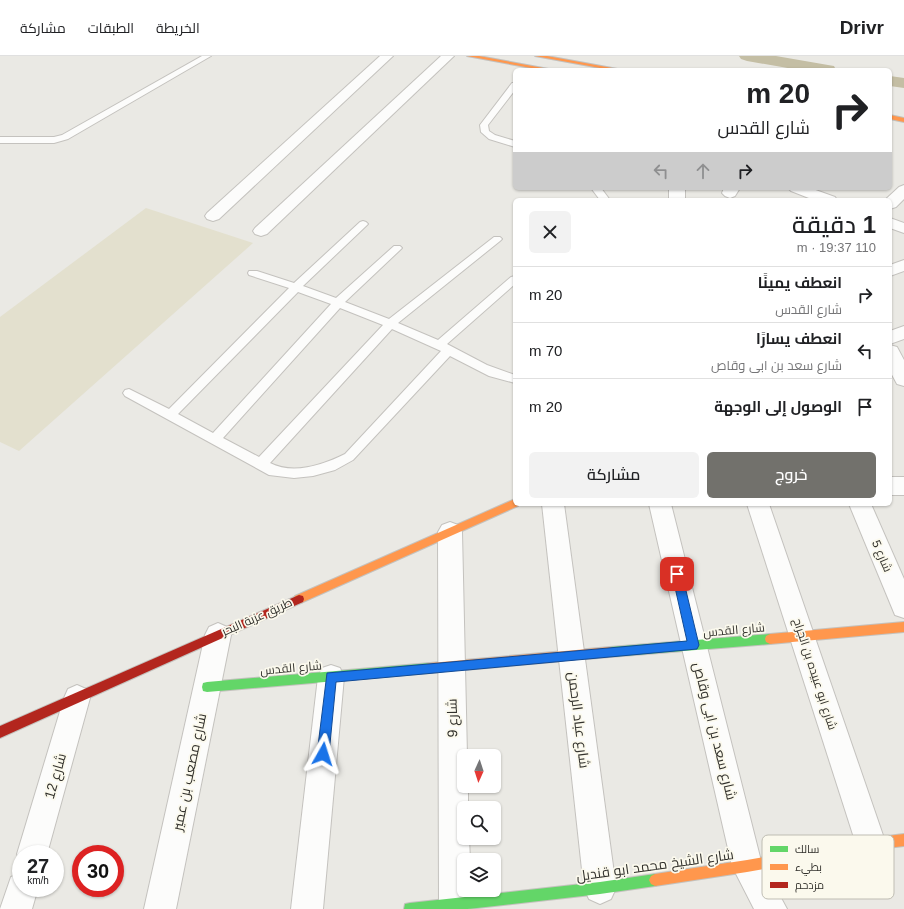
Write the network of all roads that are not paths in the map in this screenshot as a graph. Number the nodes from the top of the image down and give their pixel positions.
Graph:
1 (206, 56) edge
2 (387, 56) edge
3 (448, 56) edge
4 (470, 56) edge
5 (538, 56) edge
6 (528, 68) edge
7 (608, 68) edge
8 (513, 88) edge
9 (892, 117) edge
10 (904, 120) edge
11 (0, 140) edge
12 (513, 143) edge
13 (802, 190) edge
14 (904, 190) edge
15 (824, 198) edge
16 (892, 202) edge
17 (213, 216) dead end
18 (892, 223) edge
19 (364, 224) dead end
20 (904, 228) edge
21 (260, 231) dead end
22 (497, 238) dead end
23 (397, 248) dead end
24 (253, 272) dead end
25 (513, 281) edge
26 (296, 286) junction
27 (339, 302) junction
28 (390, 324) junction
29 (904, 332) edge
30 (892, 337) edge
31 (444, 348) junction
32 (892, 356) edge
33 (513, 379) edge
34 (904, 379) edge
35 (129, 393) dead end
36 (170, 415) junction
37 (215, 439) junction
38 (261, 464) junction
39 (892, 486) edge
40 (904, 486) edge
41 (513, 504) edge
42 (553, 506) edge
43 (660, 506) edge
44 (759, 506) edge
45 (861, 506) edge
46 (450, 532) junction
47 (904, 608) edge
48 (904, 627) edge
49 (218, 635) junction
50 (802, 636) junction
51 (694, 645) junction
52 (572, 656) junction
53 (452, 666) junction
54 (331, 677) junction
55 (207, 687) junction
56 (77, 698) junction
57 (0, 732) edge
58 (868, 835) edge
59 (904, 840) edge
60 (894, 841) edge
61 (35, 845) edge
62 (762, 863) edge
63 (747, 866) junction
64 (600, 888) junction
65 (762, 893) edge
66 (19, 897) edge
67 (765, 899) edge
68 (455, 904) junction
69 (16, 909) edge
70 (160, 909) edge
71 (307, 909) edge
72 (410, 909) edge
73 (771, 909) edge

1 - 11 lane
2 - 17 street
3 - 21 street
4 - 6 street
5 - 7 street
8 - 12 lane
9 - 10 street
13 - 15 street
14 - 16 street
18 - 20 street
19 - 26 lane
22 - 28 lane
23 - 27 lane
24 - 26 lane
25 - 31 lane
26 - 27 lane
26 - 36 lane
27 - 28 lane
27 - 37 lane
28 - 31 lane
28 - 38 lane
29 - 30 street
31 - 33 lane
31 - 38 lane
32 - 34 street
35 - 36 lane
36 - 37 lane
37 - 38 lane
39 - 40 street
41 - 46 street, طريق عزبة البحر
42 - 52 street, شارع عباد الرحمن
43 - 51 street, شارع سعد بن ابى وقاص
44 - 50 street, شارع ابو عبيده بن الجراح
45 - 47 street, شارع 5
46 - 49 street, طريق عزبة البحر
46 - 53 street, شارع 9
48 - 50 street, شارع القدس
49 - 55 street, شارع مصعب بن عمير
49 - 56 street, طريق عزبة البحر
50 - 51 street, شارع القدس
50 - 58 street, شارع ابو عبيده بن الجراح
51 - 52 street, شارع القدس
51 - 63 street, شارع سعد بن ابى وقاص
52 - 53 street, شارع القدس
52 - 64 street, شارع عباد الرحمن
53 - 54 street, شارع القدس
53 - 68 street, شارع 9
54 - 55 street, شارع القدس
54 - 71 street
55 - 70 street, شارع مصعب بن عمير
56 - 57 street, طريق عزبة البحر
56 - 61 street, شارع 12
59 - 60 street, شارع الشيخ محمد ابو قنديل
62 - 63 street, شارع الشيخ محمد ابو قنديل
63 - 64 street, شارع الشيخ محمد ابو قنديل
63 - 65 street, شارع سعد بن ابى وقاص
64 - 68 street, شارع الشيخ محمد ابو قنديل
66 - 69 street
67 - 73 street, شارع سعد بن ابى وقاص
68 - 72 street, شارع الشيخ محمد ابو قنديل

